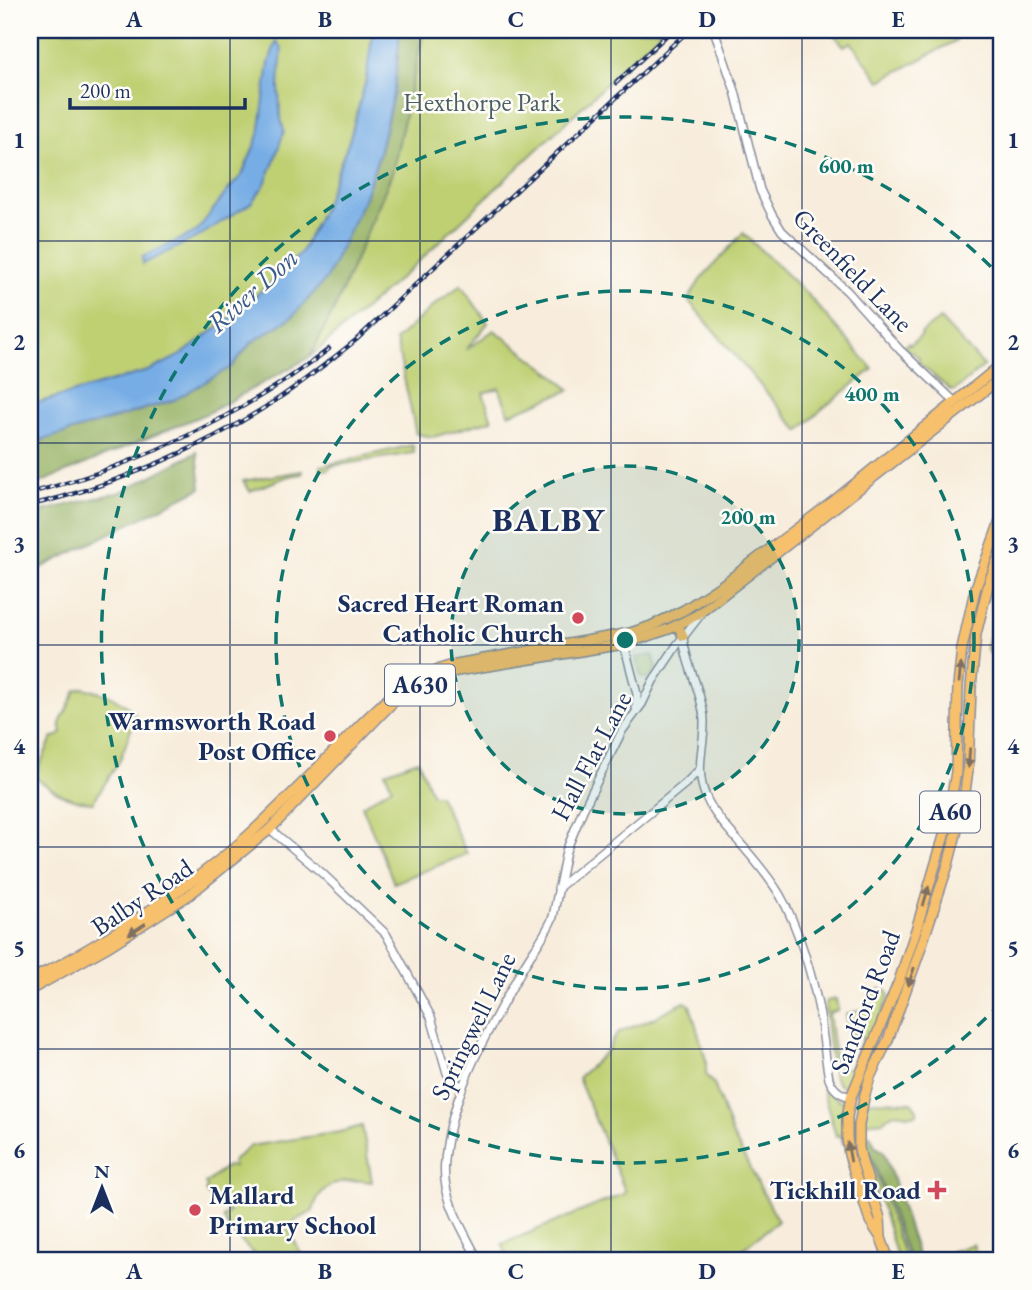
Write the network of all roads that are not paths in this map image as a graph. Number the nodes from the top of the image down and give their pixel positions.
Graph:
1 (714, 30) edge
2 (1002, 363) edge
3 (1002, 375) edge
4 (956, 407) junction
5 (1002, 516) edge
6 (1002, 545) edge
7 (983, 565) junction
8 (737, 583) junction
9 (708, 606) junction
10 (684, 610) junction
11 (678, 625) junction
12 (635, 632) junction
13 (683, 636) junction
14 (624, 644) junction
15 (671, 653) junction
16 (687, 657) junction
17 (653, 681) junction
18 (635, 687) junction
19 (635, 712) junction
20 (700, 772) junction
21 (953, 796) junction
22 (964, 797) junction
23 (260, 824) junction
24 (270, 829) junction
25 (940, 850) junction
26 (566, 851) joint
27 (951, 853) junction
28 (936, 862) junction
29 (948, 865) junction
30 (558, 888) junction
31 (30, 980) edge
32 (30, 990) edge
33 (462, 1087) junction
34 (851, 1097) junction
35 (864, 1098) junction
36 (881, 1238) junction
37 (478, 1260) edge
38 (888, 1260) edge

1 - 4 street, Greenfield Lane
2 - 4 main road, A630
3 - 4 main road, A630
4 - 8 main road, A630
4 - 10 main road, A630
5 - 7 main road, Sandford Road / A60
6 - 7 main road, A60
6 -> 22 main road, Sandford Road / A60
21 -> 7 main road, Sandford Road / A60
8 - 9 main road, A630
8 - 10 main road, A630
9 - 11 main road, A630
9 - 13 street, Hall Flat Lane
10 - 12 main road, A630
11 - 12 main road
11 - 13 main road
11 - 14 main road, A630
12 - 14 main road
12 - 23 main road, A630
13 - 15 street, Hall Flat Lane
13 - 16 street
14 - 18 street
14 - 24 main road, A630
15 - 16 street
15 - 17 street, Hall Flat Lane
16 - 20 street
17 - 18 street, Hall Flat Lane
17 - 19 street, Hall Flat Lane
18 - 19 street
19 - 26 street, Hall Flat Lane
20 - 30 street
20 - 34 street
21 - 22 main road
21 - 25 main road, Sandford Road / A60
22 - 27 main road, Sandford Road / A60
23 - 24 main road
23 - 31 main road, Balby Road / A630
24 -> 32 main road, Balby Road / A630
24 - 33 street
25 - 27 main road
25 - 28 main road, Sandford Road / A60
26 - 30 street, Springwell Lane
27 - 29 main road, Sandford Road / A60
28 - 29 main road
34 -> 28 main road, Sandford Road / A60
29 -> 35 main road, Sandford Road / A60
30 - 33 street, Springwell Lane
33 - 37 street, Springwell Lane
34 - 35 main road, Sandford Road
36 -> 34 main road, A60
35 - 36 main road, A60
36 - 38 main road, A60

